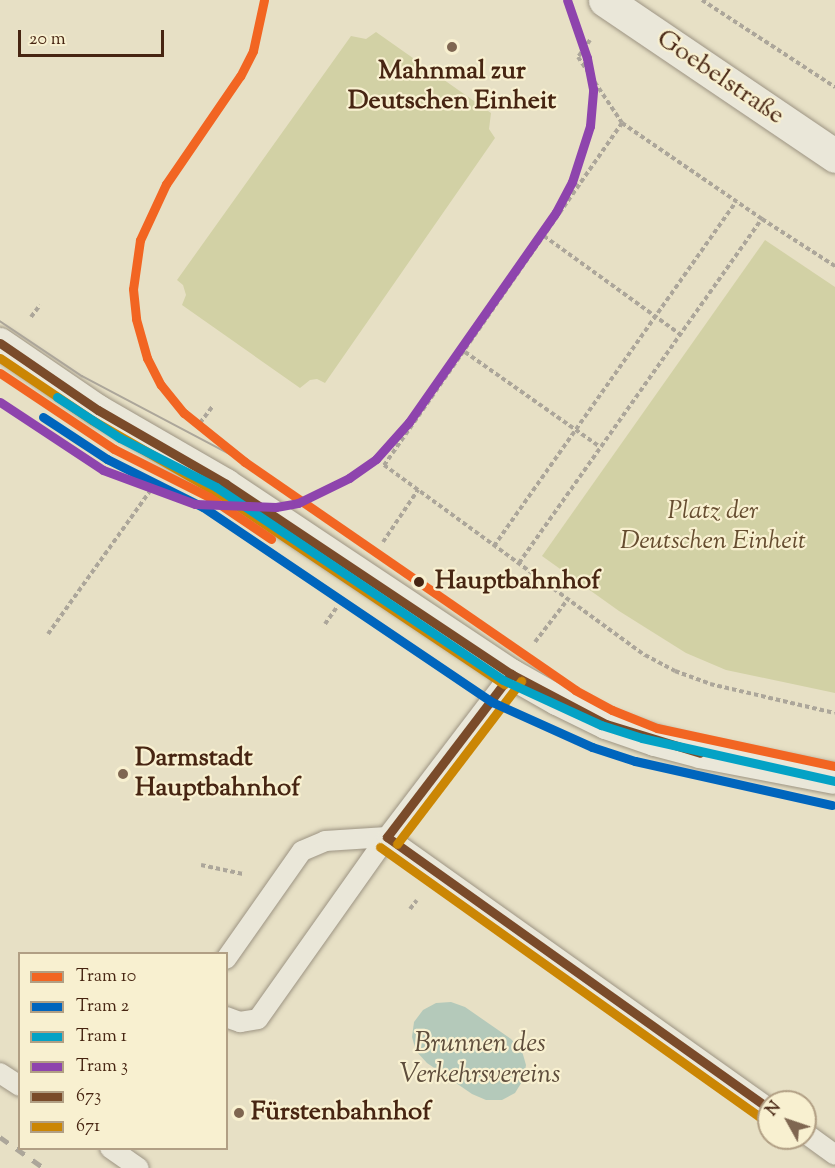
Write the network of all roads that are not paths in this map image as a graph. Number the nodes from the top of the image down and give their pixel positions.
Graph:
1 (604, 0) edge
2 (835, 156) edge
3 (0, 343) edge
4 (511, 674) junction
5 (835, 779) edge
6 (387, 837) junction
7 (228, 956) edge
8 (228, 1018) edge
9 (0, 1073) edge
10 (18, 1085) edge
11 (757, 1099) edge
12 (817, 1142) edge
13 (112, 1150) edge
14 (835, 1155) edge
15 (139, 1168) edge

1 - 2 main road, Goebelstraße
3 - 4 street
4 - 5 street
4 - 6 lane
6 - 7 lane
6 - 8 lane
6 - 11 lane
9 - 10 lane
12 - 14 lane
13 - 15 lane

